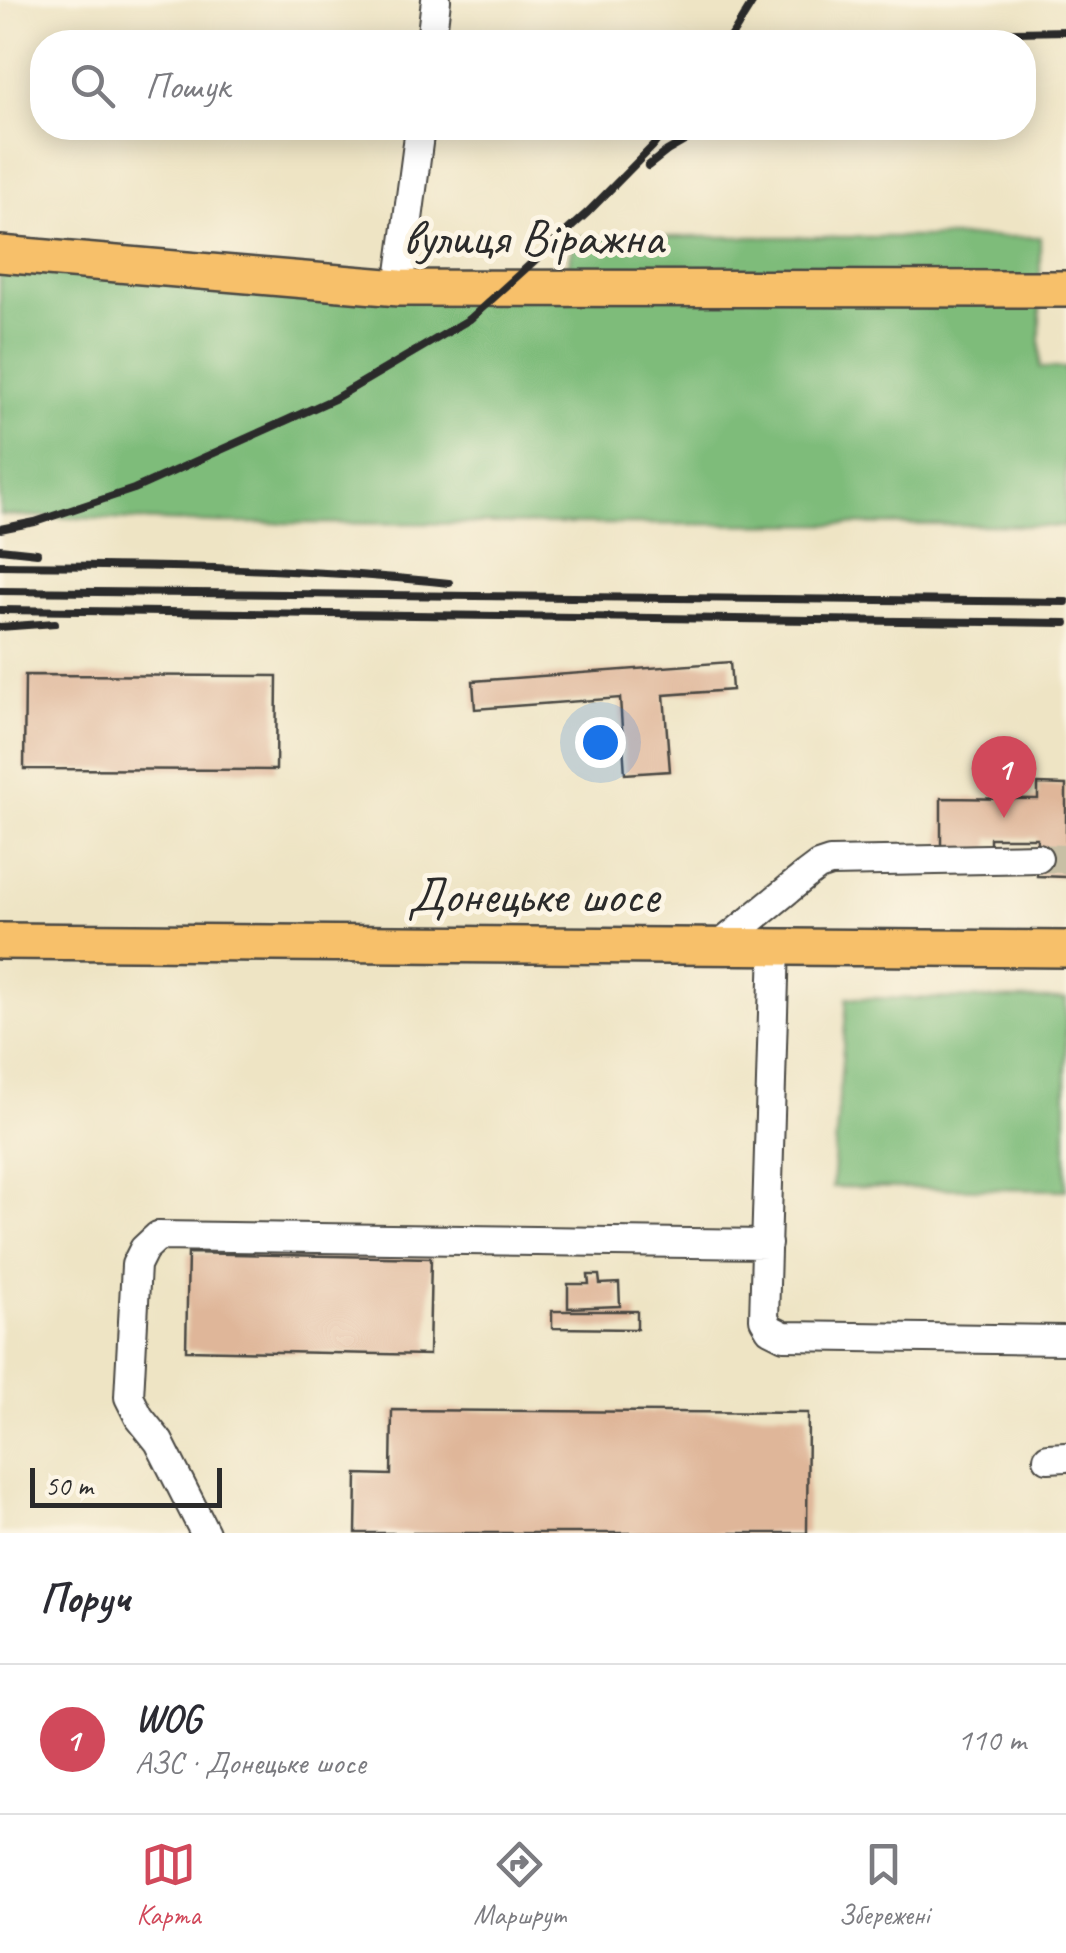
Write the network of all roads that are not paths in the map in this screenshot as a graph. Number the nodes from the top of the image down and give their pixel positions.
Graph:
1 (436, 0) edge
2 (432, 30) edge
3 (418, 140) edge
4 (0, 254) edge
5 (399, 288) junction
6 (1066, 289) edge
7 (1038, 858) tunnel mouth
8 (0, 940) edge
9 (776, 945) junction
10 (719, 946) junction
11 (1066, 949) edge
12 (767, 1244) junction
13 (1066, 1340) edge
14 (205, 1533) edge

1 - 2 lane
3 - 5 lane
4 - 5 main road, вулиця Віражна
5 - 6 main road, вулиця Віражна
7 - 10 lane
8 - 10 main road, Донецьке шосе
9 - 10 main road, Донецьке шосе
9 - 11 main road, Донецьке шосе
9 - 12 lane
12 - 13 lane
12 - 14 lane

